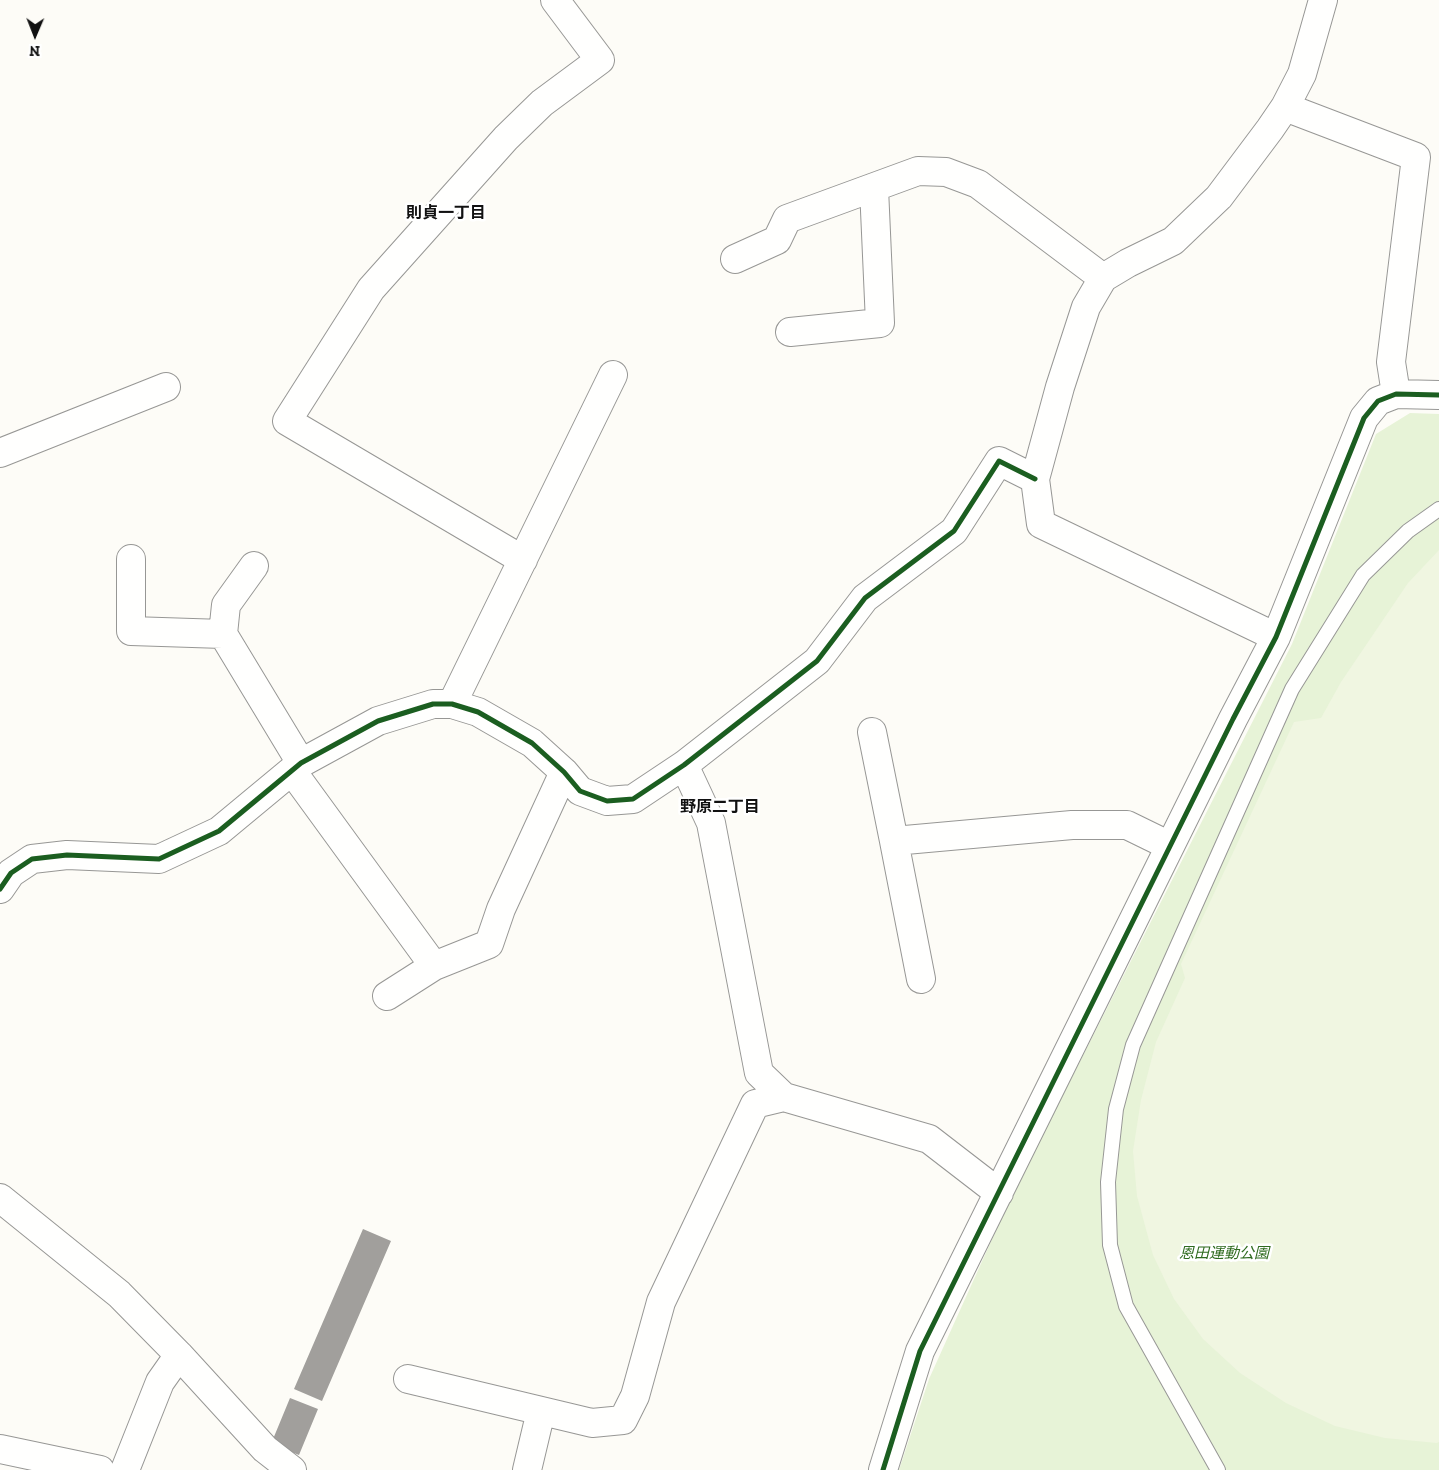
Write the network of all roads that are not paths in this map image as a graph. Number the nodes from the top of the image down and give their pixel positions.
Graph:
1 (555, 0) edge
2 (1323, 0) edge
3 (1285, 107) junction
4 (874, 188) junction
5 (735, 258) dead end
6 (1103, 278) junction
7 (790, 332) dead end
8 (613, 375) dead end
9 (166, 387) dead end
10 (1396, 394) junction
11 (1439, 395) edge
12 (0, 453) edge
13 (1035, 479) junction
14 (1439, 509) edge
15 (131, 559) dead end
16 (523, 560) junction
17 (254, 566) dead end
18 (223, 634) junction
19 (1276, 637) junction
20 (452, 704) junction
21 (872, 732) dead end
22 (684, 765) junction
23 (296, 767) junction
24 (564, 772) junction
25 (894, 842) junction
26 (1170, 846) junction
27 (0, 889) edge
28 (434, 966) junction
29 (921, 979) dead end
30 (387, 996) dead end
31 (784, 1097) junction
32 (999, 1193) junction
33 (0, 1198) edge
34 (179, 1355) junction
35 (408, 1379) dead end
36 (541, 1411) junction
37 (0, 1450) edge
38 (100, 1470) edge
39 (126, 1470) edge
40 (292, 1470) edge
41 (527, 1470) edge
42 (883, 1470) edge
43 (1218, 1470) edge

1 - 16 street
2 - 3 street
3 - 6 street
3 - 10 street
4 - 5 street
4 - 6 street
4 - 7 street
6 - 13 street
8 - 16 street
9 - 12 street
10 - 11 street
10 - 19 street
13 - 19 street
13 - 22 street
14 - 43 lane
15 - 18 street
16 - 20 street
17 - 18 street
18 - 23 street
19 - 26 street
20 - 23 street
20 - 24 street
21 - 25 street
22 - 24 street
22 - 31 street
23 - 27 street
23 - 28 street
24 - 28 street
25 - 26 street
25 - 29 street
26 - 32 street
28 - 30 street
31 - 32 street
31 - 36 street
32 - 42 street
33 - 34 street
34 - 39 street
34 - 40 street
35 - 36 street
36 - 41 street
37 - 38 street

